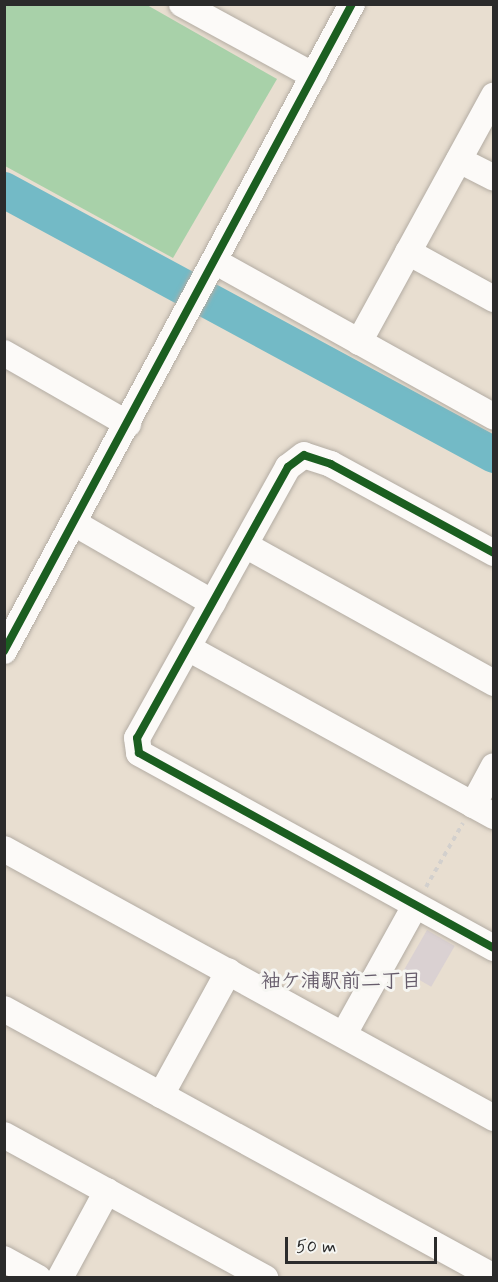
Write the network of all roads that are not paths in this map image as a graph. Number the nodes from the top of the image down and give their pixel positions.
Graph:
1 (182, 4) edge
2 (352, 4) edge
3 (314, 76) junction
4 (494, 95) edge
5 (459, 160) junction
6 (494, 178) edge
7 (408, 252) junction
8 (216, 262) junction
9 (494, 299) edge
10 (359, 342) junction
11 (4, 353) edge
12 (494, 417) edge
13 (128, 424) junction
14 (74, 523) junction
15 (245, 544) junction
16 (494, 553) edge
17 (213, 603) junction
18 (188, 648) junction
19 (4, 651) edge
20 (494, 683) edge
21 (494, 766) edge
22 (483, 810) edge
23 (4, 849) edge
24 (416, 906) junction
25 (494, 948) edge
26 (229, 970) junction
27 (4, 1010) edge
28 (344, 1034) junction
29 (161, 1095) junction
30 (494, 1118) edge
31 (4, 1135) edge
32 (107, 1191) junction
33 (4, 1259) edge
34 (494, 1277) edge
35 (38, 1278) edge
36 (60, 1278) edge
37 (265, 1278) edge

1 - 3 street
2 - 3 street
3 - 8 street
4 - 5 street
5 - 6 street
5 - 7 street
7 - 9 street
7 - 10 street
8 - 10 street
8 - 13 street
10 - 12 street
11 - 13 street
13 - 14 street
14 - 17 street
14 - 19 street
15 - 16 street
15 - 17 street
15 - 20 street
17 - 18 street
18 - 22 street
18 - 24 street
21 - 22 street
23 - 26 street
24 - 25 street
24 - 28 street
26 - 28 street
26 - 29 street
27 - 29 street
28 - 30 street
29 - 34 street
31 - 32 street
32 - 36 street
32 - 37 street
33 - 35 street

